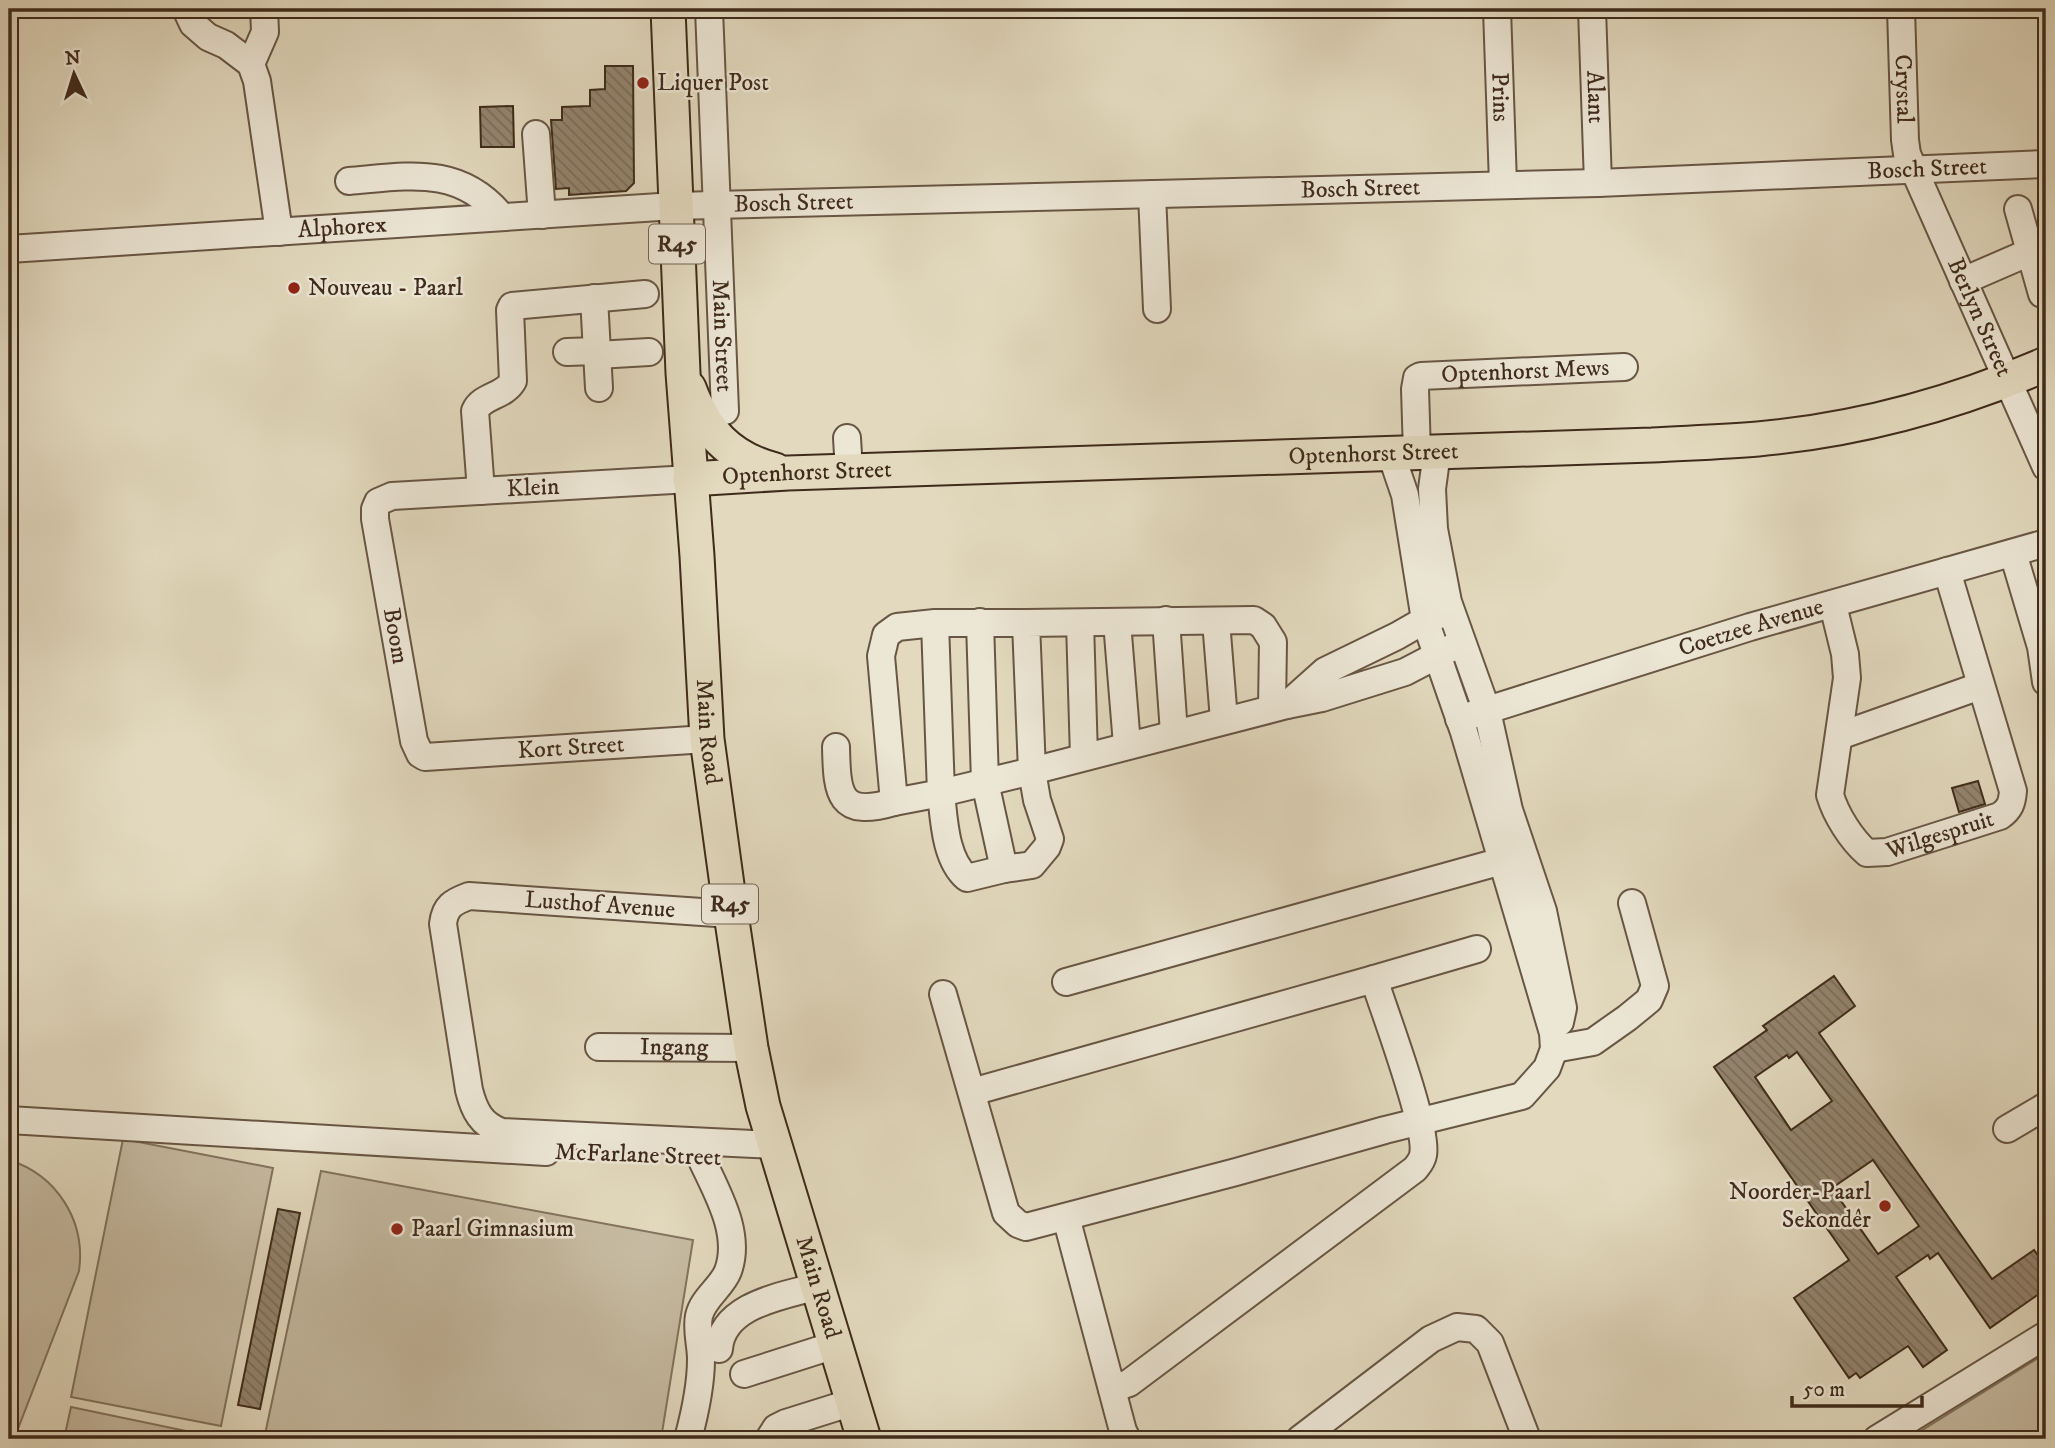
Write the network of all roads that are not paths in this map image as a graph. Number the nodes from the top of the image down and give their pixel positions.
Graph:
1 (186, 9) edge
2 (264, 9) edge
3 (668, 9) edge
4 (709, 9) edge
5 (1497, 9) edge
6 (1592, 9) edge
7 (1901, 9) edge
8 (251, 64) junction
9 (536, 134) dead end
10 (2046, 164) edge
11 (1913, 169) junction
12 (349, 181) dead end
13 (1598, 183) junction
14 (1503, 184) junction
15 (1152, 194) junction
16 (716, 205) junction
17 (675, 206) junction
18 (2018, 209) dead end
19 (542, 215) junction
20 (502, 217) junction
21 (279, 232) junction
22 (9, 249) edge
23 (2030, 252) junction
24 (1962, 281) junction
25 (645, 294) dead end
26 (2042, 295) dead end
27 (594, 298) junction
28 (1157, 309) dead end
29 (567, 352) dead end
30 (649, 352) dead end
31 (597, 353) junction
32 (2046, 365) edge
33 (1624, 367) dead end
34 (683, 373) junction
35 (2007, 381) junction
36 (599, 388) dead end
37 (725, 411) dead end
38 (847, 438) dead end
39 (1415, 453) junction
40 (2046, 467) edge
41 (849, 471) junction
42 (788, 473) junction
43 (690, 479) junction
44 (481, 491) junction
45 (378, 502) joint
46 (2046, 543) edge
47 (2013, 553) junction
48 (1947, 571) junction
49 (1833, 605) junction
50 (1451, 611) junction
51 (1166, 620) junction
52 (1425, 620) junction
53 (1216, 621) junction
54 (980, 622) junction
55 (1117, 622) junction
56 (935, 623) junction
57 (1026, 623) junction
58 (1080, 623) junction
59 (1463, 644) junction
60 (2043, 647) edge
61 (1437, 654) junction
62 (2046, 682) edge
63 (1980, 686) junction
64 (1280, 706) junction
65 (1487, 710) junction
66 (1459, 719) junction
67 (1224, 720) junction
68 (1174, 733) junction
69 (1839, 736) junction
70 (707, 739) junction
71 (1127, 745) junction
72 (836, 747) dead end
73 (1083, 757) junction
74 (434, 758) joint
75 (1032, 771) junction
76 (985, 782) junction
77 (941, 793) junction
78 (894, 802) junction
79 (1502, 861) junction
80 (1004, 869) junction
81 (1632, 903) dead end
82 (731, 914) junction
83 (1477, 950) dead end
84 (1374, 979) junction
85 (1066, 982) dead end
86 (943, 994) dead end
87 (1554, 1041) junction
88 (599, 1046) dead end
89 (751, 1048) junction
90 (972, 1092) junction
91 (2046, 1106) edge
92 (9, 1120) edge
93 (1419, 1121) junction
94 (2007, 1129) dead end
95 (776, 1152) junction
96 (701, 1158) junction
97 (1066, 1217) junction
98 (818, 1286) junction
99 (2046, 1335) edge
100 (835, 1345) junction
101 (719, 1349) dead end
102 (744, 1374) dead end
103 (1112, 1389) junction
104 (853, 1402) junction
105 (688, 1439) edge
106 (769, 1439) edge
107 (864, 1439) edge
108 (1127, 1439) edge
109 (1300, 1439) edge
110 (1527, 1439) edge
111 (1877, 1439) edge

1 - 8 street
2 - 8 street
3 - 17 main road, Main Road / R45
4 - 16 street, Main Street
5 - 14 street, Prins
6 - 13 street, Alant
7 - 11 street, Crystal
8 - 21 street
9 - 19 street
10 - 11 street, Bosch Street
11 - 13 street, Bosch Street
11 - 24 street, Berlyn Street
12 - 20 street
13 - 14 street, Bosch Street
14 - 15 street, Bosch Street
15 - 16 street, Bosch Street
15 - 28 street
16 - 17 street, Bosch Street
16 - 37 street, Main Street
17 - 19 street, Alphorex
17 - 34 main road, Main Road / R45
18 - 23 street
19 - 20 street, Alphorex
20 - 21 street, Alphorex
21 - 22 street, Alphorex
23 - 24 street
23 - 26 street
24 - 35 street, Berlyn Street
25 - 27 street
27 - 31 street
27 - 44 street
29 - 31 street
30 - 31 street
31 - 36 street
32 - 35 main road, Optenhorst Street
33 - 39 street, Optenhorst Mews
34 - 42 main road
34 - 43 main road, Main Road / R45
35 - 39 main road, Optenhorst Street
35 - 40 street, Berlyn Street
38 - 41 street
39 - 41 main road, Optenhorst Street
39 - 50 street
39 - 52 street
41 - 42 main road, Optenhorst Street
42 - 43 main road, Optenhorst Street
43 - 44 street, Klein
43 - 70 main road, Main Road / R45
44 - 45 street, Klein
45 - 74 street, Boom
46 - 47 street, Coetzee Avenue
47 - 48 street, Coetzee Avenue
47 - 60 street
48 - 49 street, Coetzee Avenue
48 - 63 street, Wilgespruit
49 - 65 street, Coetzee Avenue
49 - 69 street, Wilgespruit
50 - 52 street
50 - 59 street
51 - 53 street
51 - 55 street
51 - 68 street
52 - 61 street
52 - 64 street
53 - 64 street
53 - 67 street
54 - 56 street
54 - 57 street
54 - 76 street
55 - 58 street
55 - 71 street
56 - 77 street
56 - 78 street
57 - 58 street
57 - 75 street
58 - 73 street
59 - 61 street
59 - 65 street
60 - 62 street
61 - 64 street
61 - 66 street
63 - 69 street
63 - 69 street, Wilgespruit
64 - 67 street
65 - 66 street, Coetzee Avenue
65 - 87 street
66 - 79 street
67 - 68 street
68 - 71 street
70 - 74 street, Kort Street
70 - 82 main road, Main Road / R45
71 - 73 street
72 - 78 street
73 - 75 street
75 - 76 street
75 - 80 street
76 - 77 street
76 - 80 street
77 - 78 street
77 - 80 street
79 - 85 street
79 - 87 street
81 - 87 street
82 - 89 main road, Main Road / R45
82 - 95 street, Lusthof Avenue
83 - 84 street
84 - 90 street
84 - 93 street
86 - 90 street
87 - 93 street
88 - 89 street, Ingang
89 - 95 main road, Main Road / R45
90 - 97 street
91 - 94 street
92 - 96 street, McFarlane Street
93 - 97 street
93 - 103 street
95 - 96 street, McFarlane Street
95 - 98 main road, Main Road / R45
96 - 105 street
97 - 103 street
98 - 100 main road, Main Road / R45
98 - 101 street
99 - 111 street
100 - 102 street
100 - 104 main road, Main Road / R45
103 - 108 street
104 - 106 street
104 - 107 main road, Main Road / R45
109 - 110 street

